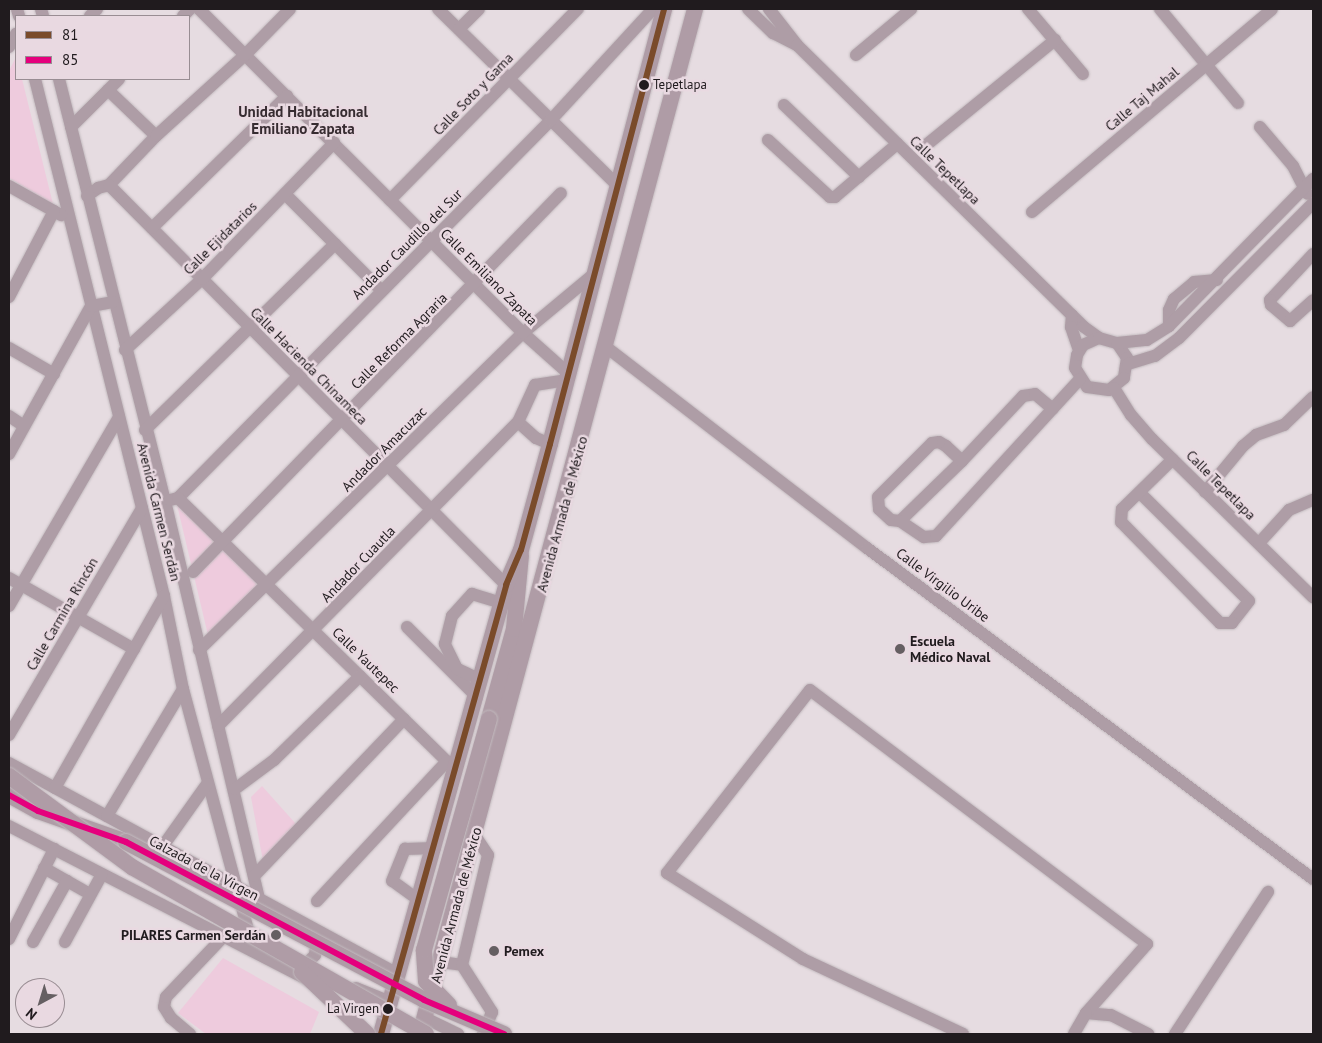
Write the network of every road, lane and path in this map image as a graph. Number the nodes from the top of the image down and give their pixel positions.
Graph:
1 (199, 9) edge
2 (290, 9) edge
3 (438, 9) edge
4 (479, 9) edge
5 (578, 9) edge
6 (653, 9) edge
7 (664, 9) edge
8 (695, 9) edge
9 (748, 9) edge
10 (769, 9) edge
11 (911, 9) edge
12 (1028, 9) edge
13 (1160, 9) edge
14 (1272, 9) edge
15 (459, 29) junction
16 (15, 36) edge
17 (1055, 40) junction
18 (798, 45) junction
19 (9, 47) edge
20 (245, 55) junction
21 (856, 55) dead end
22 (1206, 64) junction
23 (1083, 74) dead end
24 (509, 78) junction
25 (35, 80) edge
26 (59, 80) edge
27 (118, 80) edge
28 (108, 90) junction
29 (287, 96) junction
30 (1238, 103) dead end
31 (784, 105) dead end
32 (551, 120) junction
33 (71, 127) junction
34 (1260, 127) dead end
35 (156, 136) junction
36 (768, 140) dead end
37 (334, 143) junction
38 (897, 144) junction
39 (925, 146) dead end
40 (859, 177) junction
41 (1313, 179) edge
42 (109, 185) junction
43 (9, 186) edge
44 (618, 186) junction
45 (1304, 189) junction
46 (285, 194) junction
47 (562, 194) dead end
48 (87, 196) junction
49 (390, 200) junction
50 (1313, 204) edge
51 (54, 211) junction
52 (1032, 212) dead end
53 (70, 220) junction
54 (152, 228) junction
55 (431, 241) junction
56 (335, 244) junction
57 (1313, 254) edge
58 (594, 274) junction
59 (202, 279) junction
60 (475, 286) junction
61 (382, 291) junction
62 (9, 297) edge
63 (1313, 300) edge
64 (113, 302) junction
65 (92, 306) junction
66 (1072, 315) junction
67 (250, 327) junction
68 (523, 333) junction
69 (1158, 334) junction
70 (1099, 338) junction
71 (1118, 343) junction
72 (606, 347) junction
73 (9, 348) edge
74 (1168, 348) junction
75 (125, 350) junction
76 (1079, 350) junction
77 (1128, 364) junction
78 (54, 374) junction
79 (298, 376) junction
80 (568, 377) junction
81 (1080, 379) junction
82 (1114, 388) junction
83 (1313, 397) edge
84 (1053, 409) junction
85 (9, 416) edge
86 (119, 417) junction
87 (342, 420) junction
88 (518, 422) junction
89 (24, 426) junction
90 (146, 430) junction
91 (550, 444) junction
92 (9, 454) edge
93 (1174, 459) junction
94 (962, 461) junction
95 (388, 466) junction
96 (1205, 492) junction
97 (1140, 493) junction
98 (178, 498) junction
99 (1313, 500) edge
100 (165, 501) junction
101 (142, 508) junction
102 (432, 510) junction
103 (900, 521) junction
104 (223, 542) junction
105 (1259, 543) junction
106 (521, 550) junction
107 (193, 572) dead end
108 (9, 578) edge
109 (21, 585) junction
110 (267, 585) junction
111 (506, 585) junction
112 (164, 596) junction
113 (1313, 597) edge
114 (502, 603) junction
115 (9, 606) edge
116 (78, 617) junction
117 (407, 626) dead end
118 (314, 631) junction
119 (134, 649) junction
120 (198, 650) junction
121 (360, 676) junction
122 (481, 680) junction
123 (183, 689) junction
124 (477, 697) junction
125 (404, 719) junction
126 (218, 726) junction
127 (9, 736) edge
128 (9, 763) edge
129 (452, 765) junction
130 (9, 776) edge
131 (208, 784) junction
132 (54, 788) junction
133 (235, 790) junction
134 (9, 795) edge
135 (107, 816) junction
136 (9, 826) edge
137 (474, 836) junction
138 (163, 846) junction
139 (435, 848) junction
140 (54, 849) junction
141 (44, 868) junction
142 (102, 874) junction
143 (254, 876) junction
144 (1313, 879) edge
145 (67, 881) junction
146 (238, 885) junction
147 (1268, 892) dead end
148 (90, 894) junction
149 (259, 898) junction
150 (420, 901) junction
151 (317, 902) dead end
152 (300, 921) junction
153 (224, 936) junction
154 (9, 939) edge
155 (33, 942) dead end
156 (65, 942) dead end
157 (254, 952) junction
158 (282, 952) junction
159 (441, 962) junction
160 (462, 965) junction
161 (290, 972) junction
162 (399, 975) junction
163 (391, 1002) junction
164 (1086, 1012) junction
165 (425, 1018) junction
166 (468, 1018) junction
167 (190, 1034) edge
168 (368, 1034) edge
169 (381, 1034) edge
170 (420, 1034) edge
171 (426, 1034) edge
172 (458, 1034) edge
173 (483, 1034) edge
174 (504, 1034) edge
175 (963, 1034) edge
176 (1074, 1034) edge
177 (1148, 1034) edge
178 (1175, 1034) edge

1 - 20 street, Calle Emiliano Zapata
2 - 20 street
3 - 15 street
4 - 15 street
5 - 24 street, Calle Soto y Gama
6 - 32 street, Andador Caudillo del Sur
7 - 44 main road
8 - 72 main road, Avenida Armada de México
9 - 18 street, Calle Tepetlapa
10 - 18 street, Calle Tepetlapa
11 - 21 street
12 - 17 street
13 - 22 street
14 - 22 street, Calle Taj Mahal
15 - 24 street
16 - 19 street
17 - 23 street
17 - 39 street
18 - 38 street, Calle Tepetlapa
20 - 29 street, Calle Emiliano Zapata
20 - 35 street
22 - 30 street
22 - 52 street, Calle Taj Mahal
24 - 32 street
24 - 49 street, Calle Soto y Gama
25 - 53 street, Avenida Carmen Serdán
26 - 33 street, Avenida Carmen Serdán
27 - 28 street
28 - 33 street
28 - 35 street
29 - 37 street, Calle Emiliano Zapata
29 - 54 street
31 - 40 street
32 - 44 street
32 - 55 street, Andador Caudillo del Sur
33 - 48 street, Avenida Carmen Serdán
34 - 45 street
35 - 42 street
36 - 40 street
37 - 46 street, Calle Ejidatarios
37 - 49 street, Calle Emiliano Zapata
38 - 40 street
38 - 66 street, Calle Tepetlapa
41 - 45 street
42 - 48 street
42 - 54 street, Calle Hacienda Chinameca
43 - 51 street
44 - 58 main road
45 - 50 street
45 - 69 street
46 - 56 street
46 - 59 street, Calle Ejidatarios
47 - 60 street, Calle Reforma Agraria
48 - 64 street, Avenida Carmen Serdán
49 - 55 street, Calle Emiliano Zapata
50 - 74 street
51 - 53 street
51 - 62 street
53 - 65 street, Avenida Carmen Serdán
54 - 59 street, Calle Hacienda Chinameca
55 - 60 street, Calle Emiliano Zapata
55 - 61 street, Andador Caudillo del Sur
56 - 61 street
56 - 67 street
57 - 63 street
58 - 68 street, Andador Amacuzac
58 - 80 main road
59 - 67 street, Calle Hacienda Chinameca
59 - 75 street, Calle Ejidatarios
60 - 68 street, Calle Emiliano Zapata
60 - 87 street, Calle Reforma Agraria
61 - 79 street, Andador Caudillo del Sur
64 - 65 street
64 - 75 street, Avenida Carmen Serdán
65 - 78 street
65 - 86 street, Avenida Carmen Serdán
66 - 70 street, Calle Tepetlapa
66 - 76 street
67 - 79 street, Calle Hacienda Chinameca
67 - 90 street
68 - 80 street, Calle Emiliano Zapata
68 - 95 street, Andador Amacuzac
69 - 71 street
69 - 74 street
70 - 71 street
70 - 76 street
71 - 77 street
72 - 137 main road, Avenida Armada de México
72 - 144 street, Calle Virgilio Uribe
73 - 78 street
74 - 77 street
75 - 90 street, Avenida Carmen Serdán
76 - 81 street
77 - 82 street
78 - 89 street
79 - 87 street, Calle Hacienda Chinameca
79 - 98 street, Andador Caudillo del Sur
80 - 88 street, Andador Cuautla
80 - 91 main road
81 - 82 street
81 - 84 street
82 - 93 street, Calle Tepetlapa
83 - 96 street
84 - 94 street
84 - 103 street
85 - 89 street
86 - 101 street, Avenida Carmen Serdán
86 - 109 street
87 - 95 street, Calle Hacienda Chinameca
87 - 104 street, Calle Reforma Agraria
88 - 91 street
88 - 102 street, Andador Cuautla
89 - 92 street
90 - 100 street, Avenida Carmen Serdán
91 - 106 main road
93 - 96 street, Calle Tepetlapa
93 - 97 street
94 - 103 street
94 - 103 street
95 - 102 street, Calle Hacienda Chinameca
95 - 110 street, Andador Amacuzac
96 - 105 street, Calle Tepetlapa
97 - 97 street
98 - 100 street
98 - 104 street, Calle Yautepec
99 - 105 street
100 - 120 street, Avenida Carmen Serdán
101 - 112 street, Avenida Carmen Serdán
101 - 116 street, Calle Carmina Rincón
102 - 111 street, Calle Hacienda Chinameca
102 - 118 street, Andador Cuautla
104 - 107 street, Calle Reforma Agraria
104 - 110 street, Calle Yautepec
105 - 113 street, Calle Tepetlapa
106 - 111 main road
106 - 166 main road, bridge
108 - 109 street
109 - 115 street
109 - 116 street
110 - 118 street, Calle Yautepec
110 - 120 street, Andador Amacuzac
111 - 114 main road
112 - 119 street
112 - 123 street, Avenida Carmen Serdán
114 - 122 main road
114 - 122 street
116 - 119 street
116 - 127 street, Calle Carmina Rincón
117 - 124 street
118 - 121 street, Calle Yautepec
118 - 126 street, Andador Cuautla
119 - 132 street
120 - 126 street, Avenida Carmen Serdán
121 - 125 street, Calle Yautepec
121 - 133 street
122 - 124 main road
123 - 131 street, Avenida Carmen Serdán
123 - 135 street
124 - 129 main road
125 - 129 street, Calle Yautepec
125 - 143 street
126 - 133 street, Avenida Carmen Serdán
128 - 132 street, Calzada de la Virgen
129 - 139 main road
129 - 151 street
130 - 158 main road, bridge
131 - 138 street
131 - 146 street, Avenida Carmen Serdán
132 - 135 street, Calzada de la Virgen
133 - 143 street, Avenida Carmen Serdán
134 - 166 main road, Calzada de la Virgen, bridge
135 - 138 street, Calzada de la Virgen
136 - 140 street
137 - 159 main road, Avenida Armada de México
137 - 160 street
138 - 146 street, Calzada de la Virgen
139 - 150 main road
139 - 150 street
140 - 141 street
140 - 142 street
141 - 145 street
141 - 154 street
142 - 148 street
142 - 153 street
143 - 149 street, Avenida Carmen Serdán
145 - 148 street
145 - 155 street
146 - 149 street, Calzada de la Virgen
146 - 157 street, Avenida Carmen Serdán
147 - 178 street
148 - 156 street
149 - 152 street, Calzada de la Virgen
150 - 162 main road
152 - 161 street
152 - 162 street, Calzada de la Virgen
153 - 157 street
153 - 167 street
157 - 161 street
158 - 168 main road, bridge
158 - 171 main road, bridge
159 - 160 street
159 - 165 main road, Avenida Armada de México
160 - 173 street
161 - 163 street
162 - 163 main road
163 - 169 main road
164 - 175 street
164 - 176 street
164 - 177 street
165 - 170 main road, Avenida Armada de México
165 - 172 street
166 - 174 main road, Calzada de la Virgen, bridge

